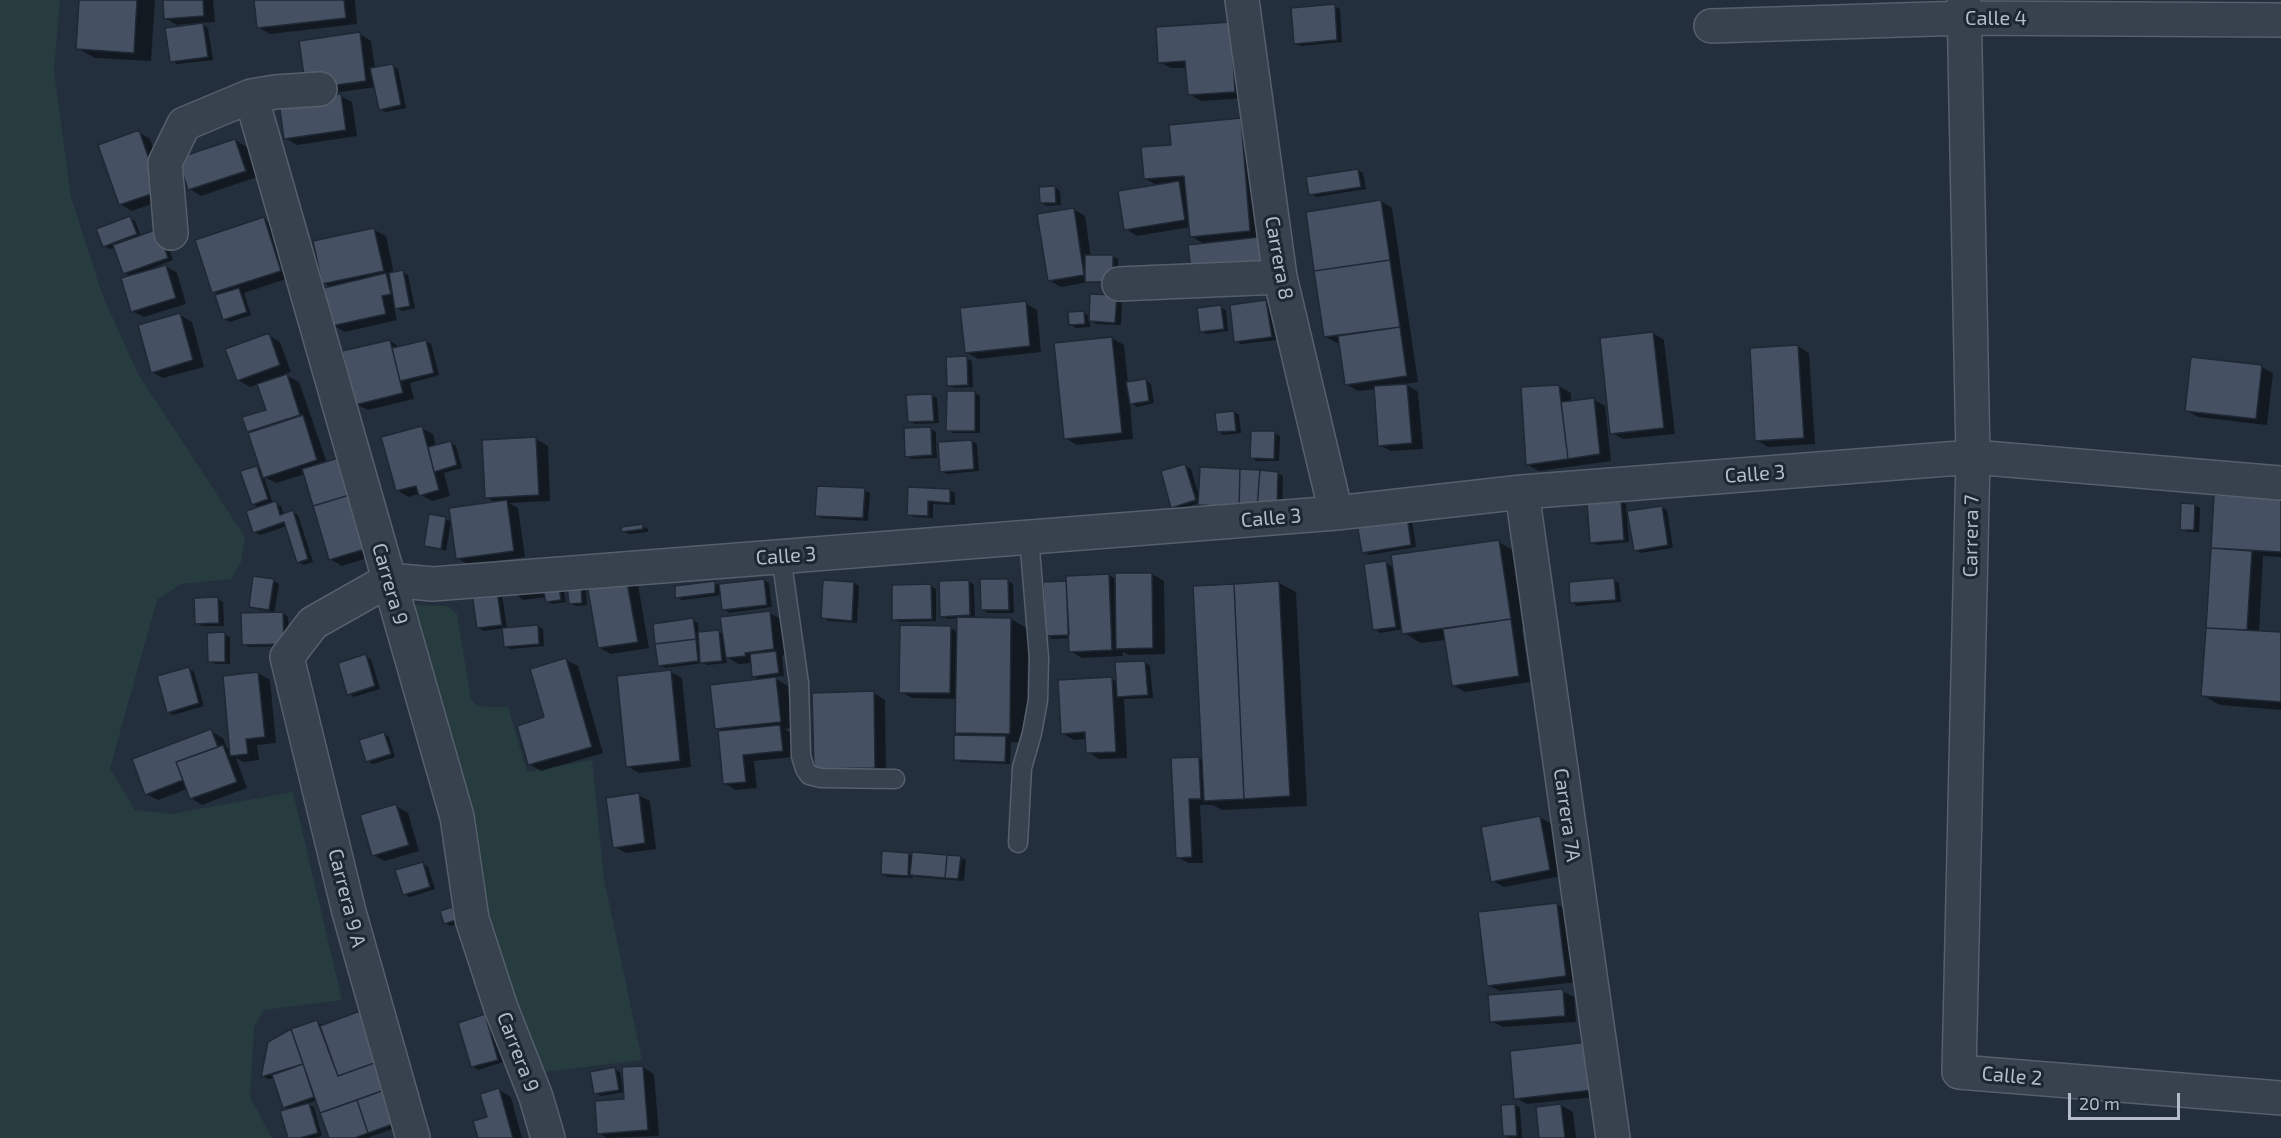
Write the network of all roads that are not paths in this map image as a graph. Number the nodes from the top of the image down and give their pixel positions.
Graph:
1 (1242, 0) edge
2 (1964, 9) edge
3 (2281, 20) edge
4 (1711, 26) dead end
5 (320, 89) dead end
6 (251, 96) junction
7 (171, 233) dead end
8 (1280, 277) junction
9 (1119, 284) dead end
10 (1973, 457) junction
11 (2281, 483) edge
12 (1522, 492) junction
13 (1336, 513) junction
14 (1029, 537) junction
15 (781, 556) junction
16 (389, 580) junction
17 (895, 779) dead end
18 (1018, 843) dead end
19 (1959, 1072) joint
20 (2281, 1098) edge
21 (413, 1138) edge
22 (548, 1138) edge
23 (1613, 1138) edge

1 - 8 street, Carrera 8
2 - 3 street, Calle 4
2 - 4 street, Calle 4
2 - 10 street, Carrera 7
5 - 6 street
6 - 7 street
6 - 16 street, Carrera 9
8 - 9 street
8 - 13 street, Carrera 8
10 - 11 street, Calle 3
10 - 12 street, Calle 3
10 - 19 street, Carrera 7
12 - 13 street, Calle 3
12 - 23 street, Carrera 7A
13 - 14 street, Calle 3
14 - 15 street, Calle 3
14 - 18 lane
15 - 16 street, Calle 3
15 - 17 lane
16 - 21 street, Carrera 9 A
16 - 22 street, Carrera 9
19 - 20 street, Calle 2

